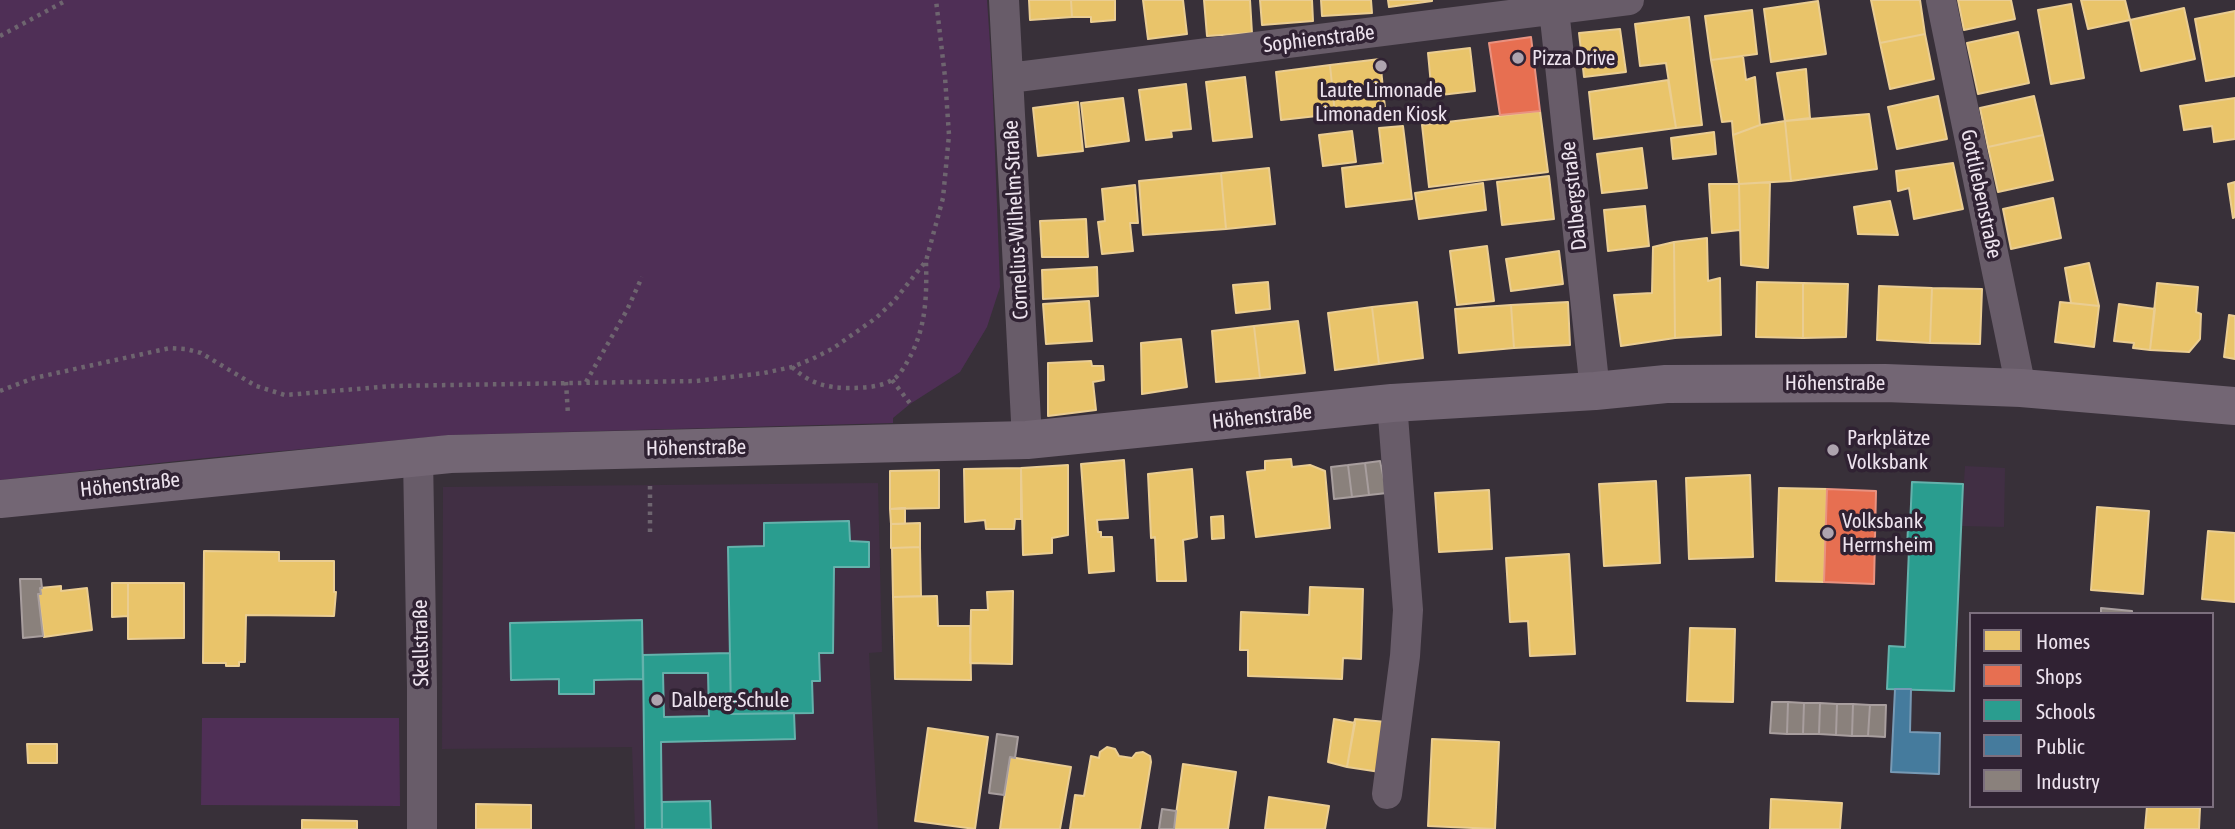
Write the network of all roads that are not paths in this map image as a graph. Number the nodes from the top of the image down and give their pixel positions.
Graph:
1 (1004, 0) edge
2 (1629, 0) edge
3 (1941, 0) edge
4 (1554, 4) edge
5 (1009, 78) junction
6 (2021, 388) junction
7 (1595, 391) junction
8 (1392, 403) junction
9 (2235, 407) edge
10 (1027, 440) junction
11 (418, 457) junction
12 (0, 499) edge
13 (1387, 794) dead end
14 (422, 829) edge

1 - 5 street, Cornelius-Wilhelm-Straße
2 - 4 street, Sophienstraße
3 - 6 street, Gottliebenstraße
4 - 5 street, Sophienstraße
4 - 7 street, Dalbergstraße
5 - 10 street, Cornelius-Wilhelm-Straße
6 - 7 main road, Höhenstraße
6 - 9 main road, Höhenstraße
7 - 8 main road, Höhenstraße
8 - 10 main road, Höhenstraße
8 - 13 street
10 - 11 main road, Höhenstraße
11 - 12 main road, Höhenstraße
11 - 14 street, Skellstraße

